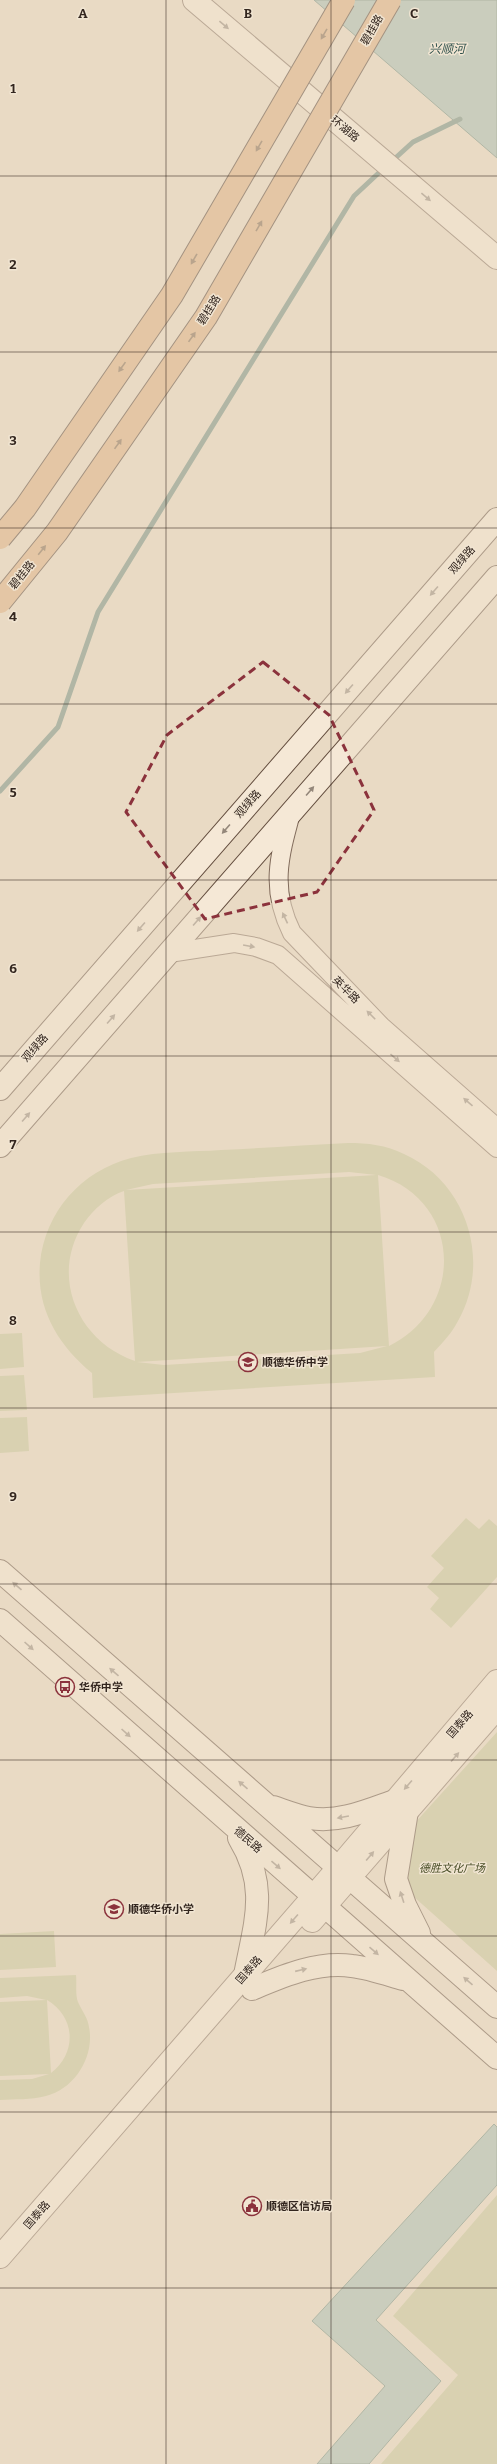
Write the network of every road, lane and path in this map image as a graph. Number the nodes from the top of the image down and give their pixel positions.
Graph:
1 (194, 0) edge
2 (344, 0) edge
3 (390, 0) edge
4 (497, 258) edge
5 (497, 519) edge
6 (0, 538) edge
7 (497, 577) edge
8 (0, 602) edge
9 (291, 812) junction
10 (169, 953) junction
11 (0, 1089) edge
12 (497, 1128) edge
13 (0, 1146) edge
14 (497, 1148) edge
15 (0, 1571) edge
16 (0, 1620) edge
17 (497, 1681) edge
18 (497, 1708) edge
19 (266, 1806) junction
20 (400, 1806) junction
21 (232, 1827) junction
22 (344, 1874) junction
23 (319, 1902) junction
24 (426, 1945) junction
25 (407, 1980) junction
26 (249, 1982) junction
27 (497, 2007) edge
28 (497, 2058) edge
29 (0, 2257) edge
30 (0, 2272) edge

1 -> 4 main road, 环湖路
2 -> 6 highway, bridge
8 -> 3 highway, 碧桂路, bridge
5 -> 11 main road, 观绿路
9 -> 7 main road
10 -> 9 main road
12 -> 9 street, 英华路
13 -> 10 main road
10 -> 14 street, 英华路
19 -> 15 main road
16 -> 21 main road, 德民路
17 -> 20 main road, 国泰路
20 -> 18 main road, 国泰路
20 -> 19 main road
19 - 22 main road
20 - 22 main road, 国泰路
24 -> 20 main road
21 -> 23 main road, 德民路
21 - 26 main road
22 - 23 main road, 国泰路
22 - 24 main road
23 -> 25 main road, 德民路
23 - 26 main road, 国泰路
27 -> 24 main road
26 -> 25 main road
25 - 28 main road, 德民路
26 - 29 main road, 国泰路
26 - 30 main road, 国泰路

